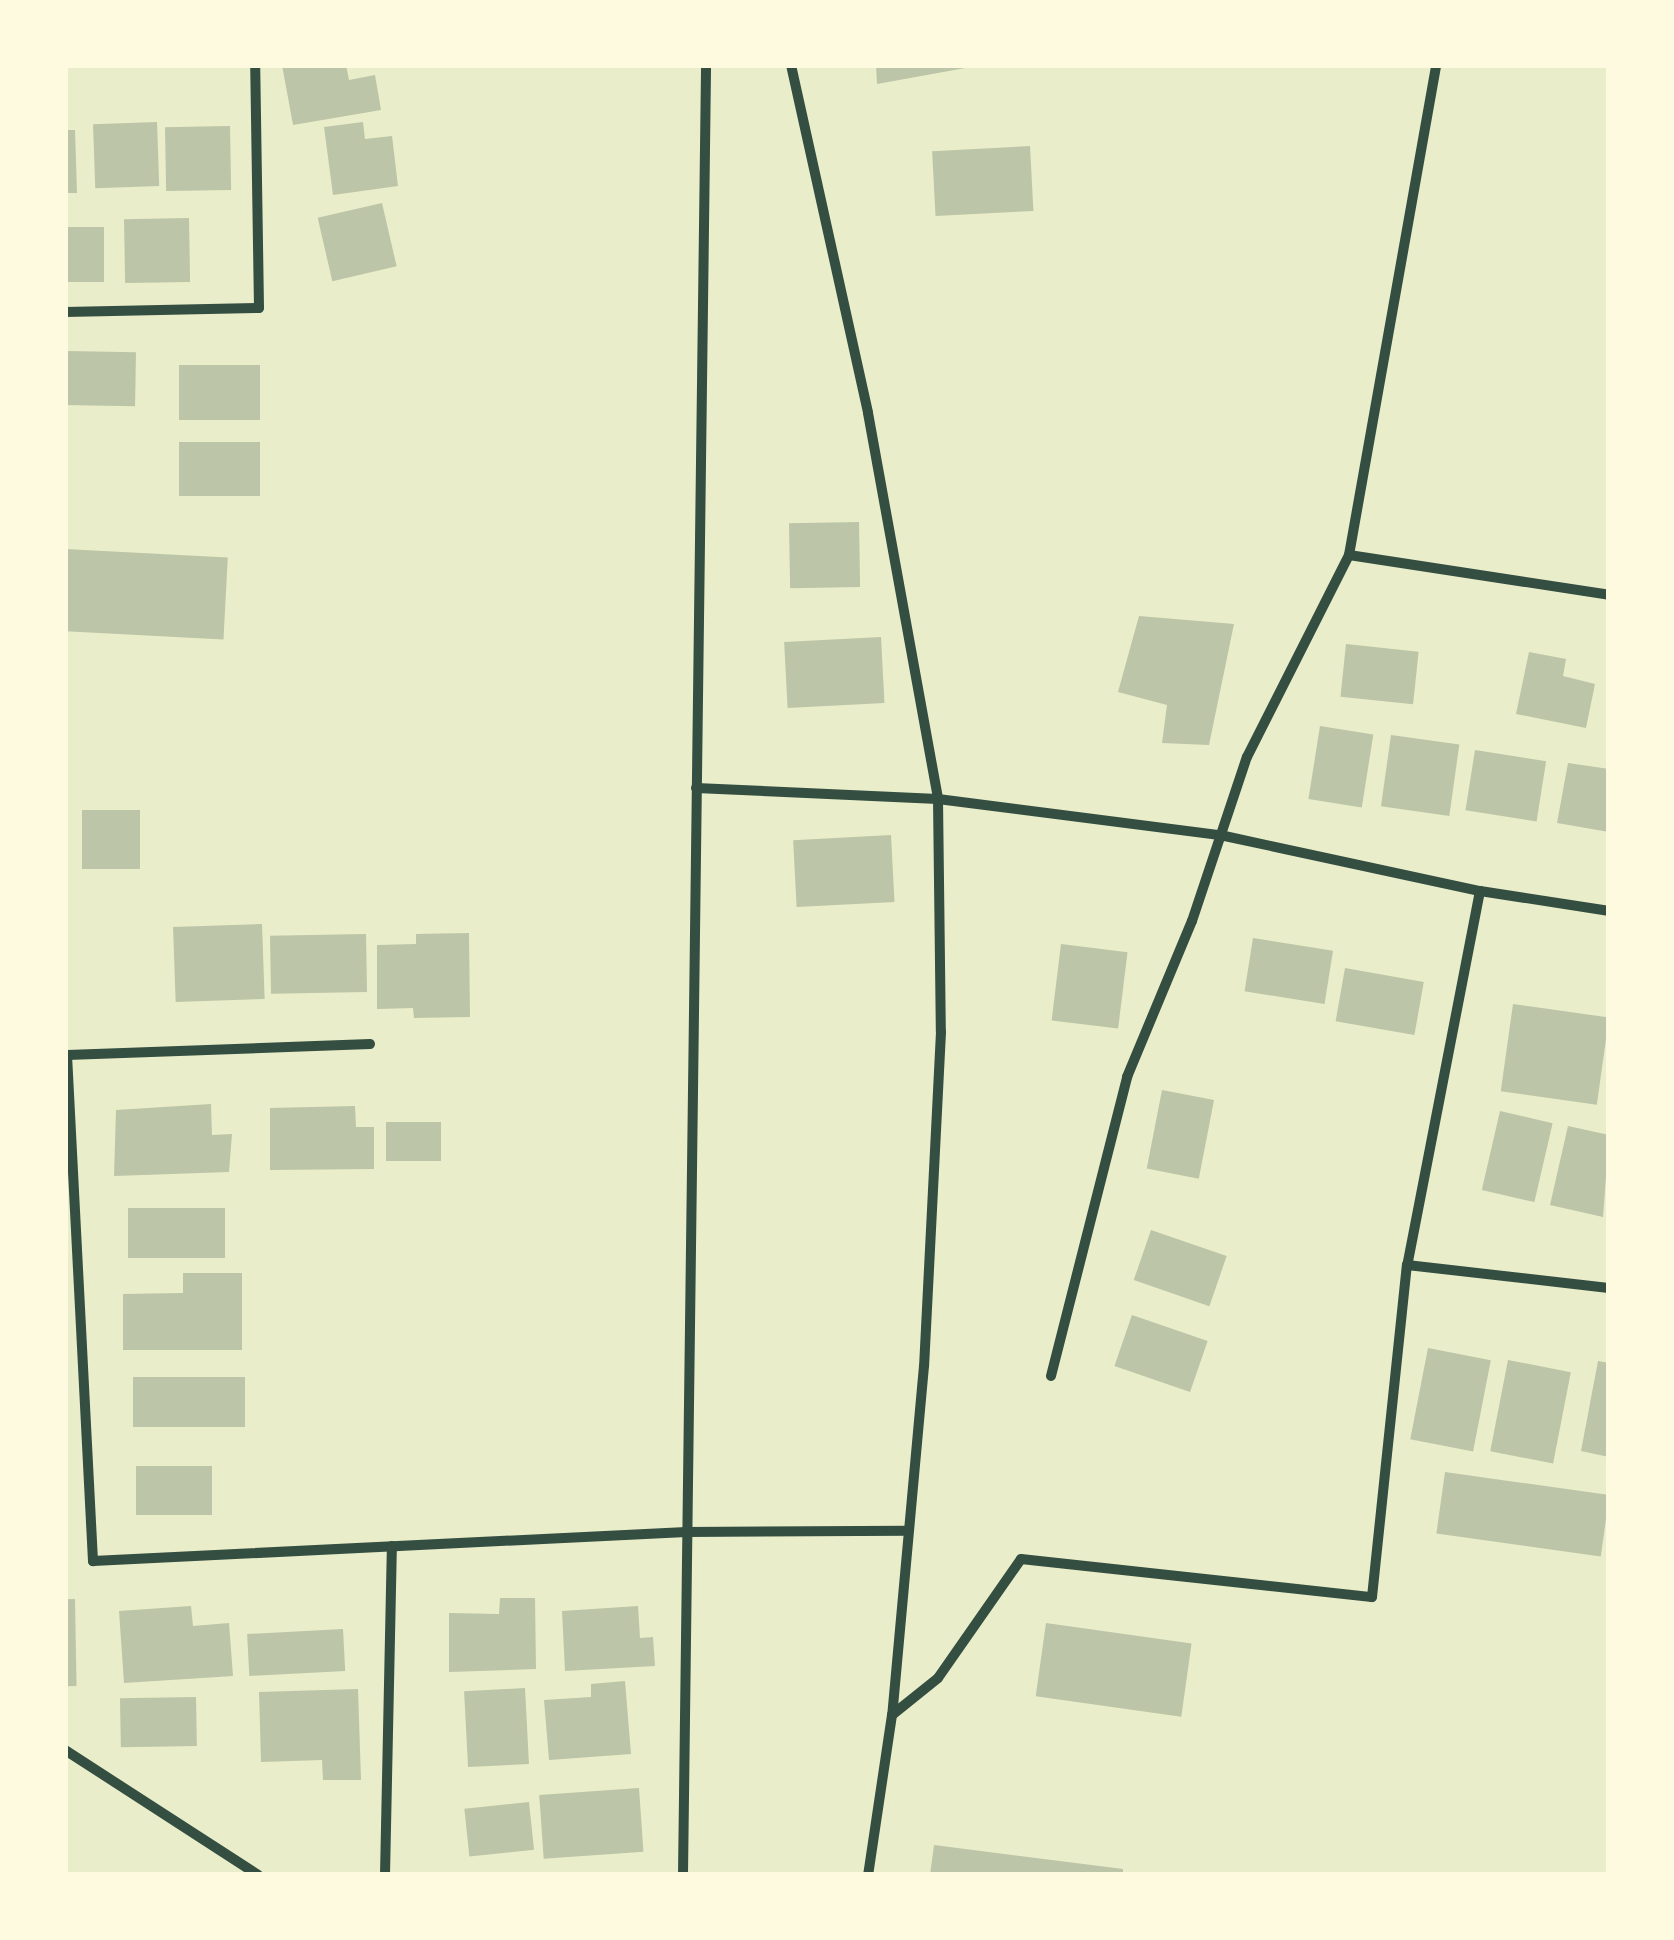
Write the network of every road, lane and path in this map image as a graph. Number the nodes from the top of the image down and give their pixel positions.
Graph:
1 (255, 65) edge
2 (706, 65) edge
3 (791, 65) edge
4 (1436, 65) edge
5 (65, 312) edge
6 (1349, 555) junction
7 (1609, 595) edge
8 (696, 788) junction
9 (938, 799) junction
10 (1220, 835) junction
11 (1480, 891) junction
12 (1609, 911) edge
13 (370, 1044) dead end
14 (67, 1090) edge
15 (1407, 1264) junction
16 (1609, 1288) edge
17 (1051, 1376) dead end
18 (908, 1531) junction
19 (686, 1532) junction
20 (392, 1546) junction
21 (892, 1715) junction
22 (65, 1750) edge
23 (258, 1875) edge
24 (385, 1875) edge
25 (684, 1875) edge
26 (868, 1875) edge

1 - 5 street
2 - 8 street
3 - 9 street
4 - 6 street
6 - 7 street
6 - 10 street
8 - 9 street
8 - 19 street
9 - 10 street
9 - 18 street
10 - 11 street
10 - 17 street
11 - 12 street
11 - 15 street
13 - 14 street
14 - 20 street
15 - 16 street
15 - 21 street
18 - 19 street
18 - 21 street
19 - 20 street
19 - 25 street
20 - 24 street
21 - 26 street
22 - 23 street

